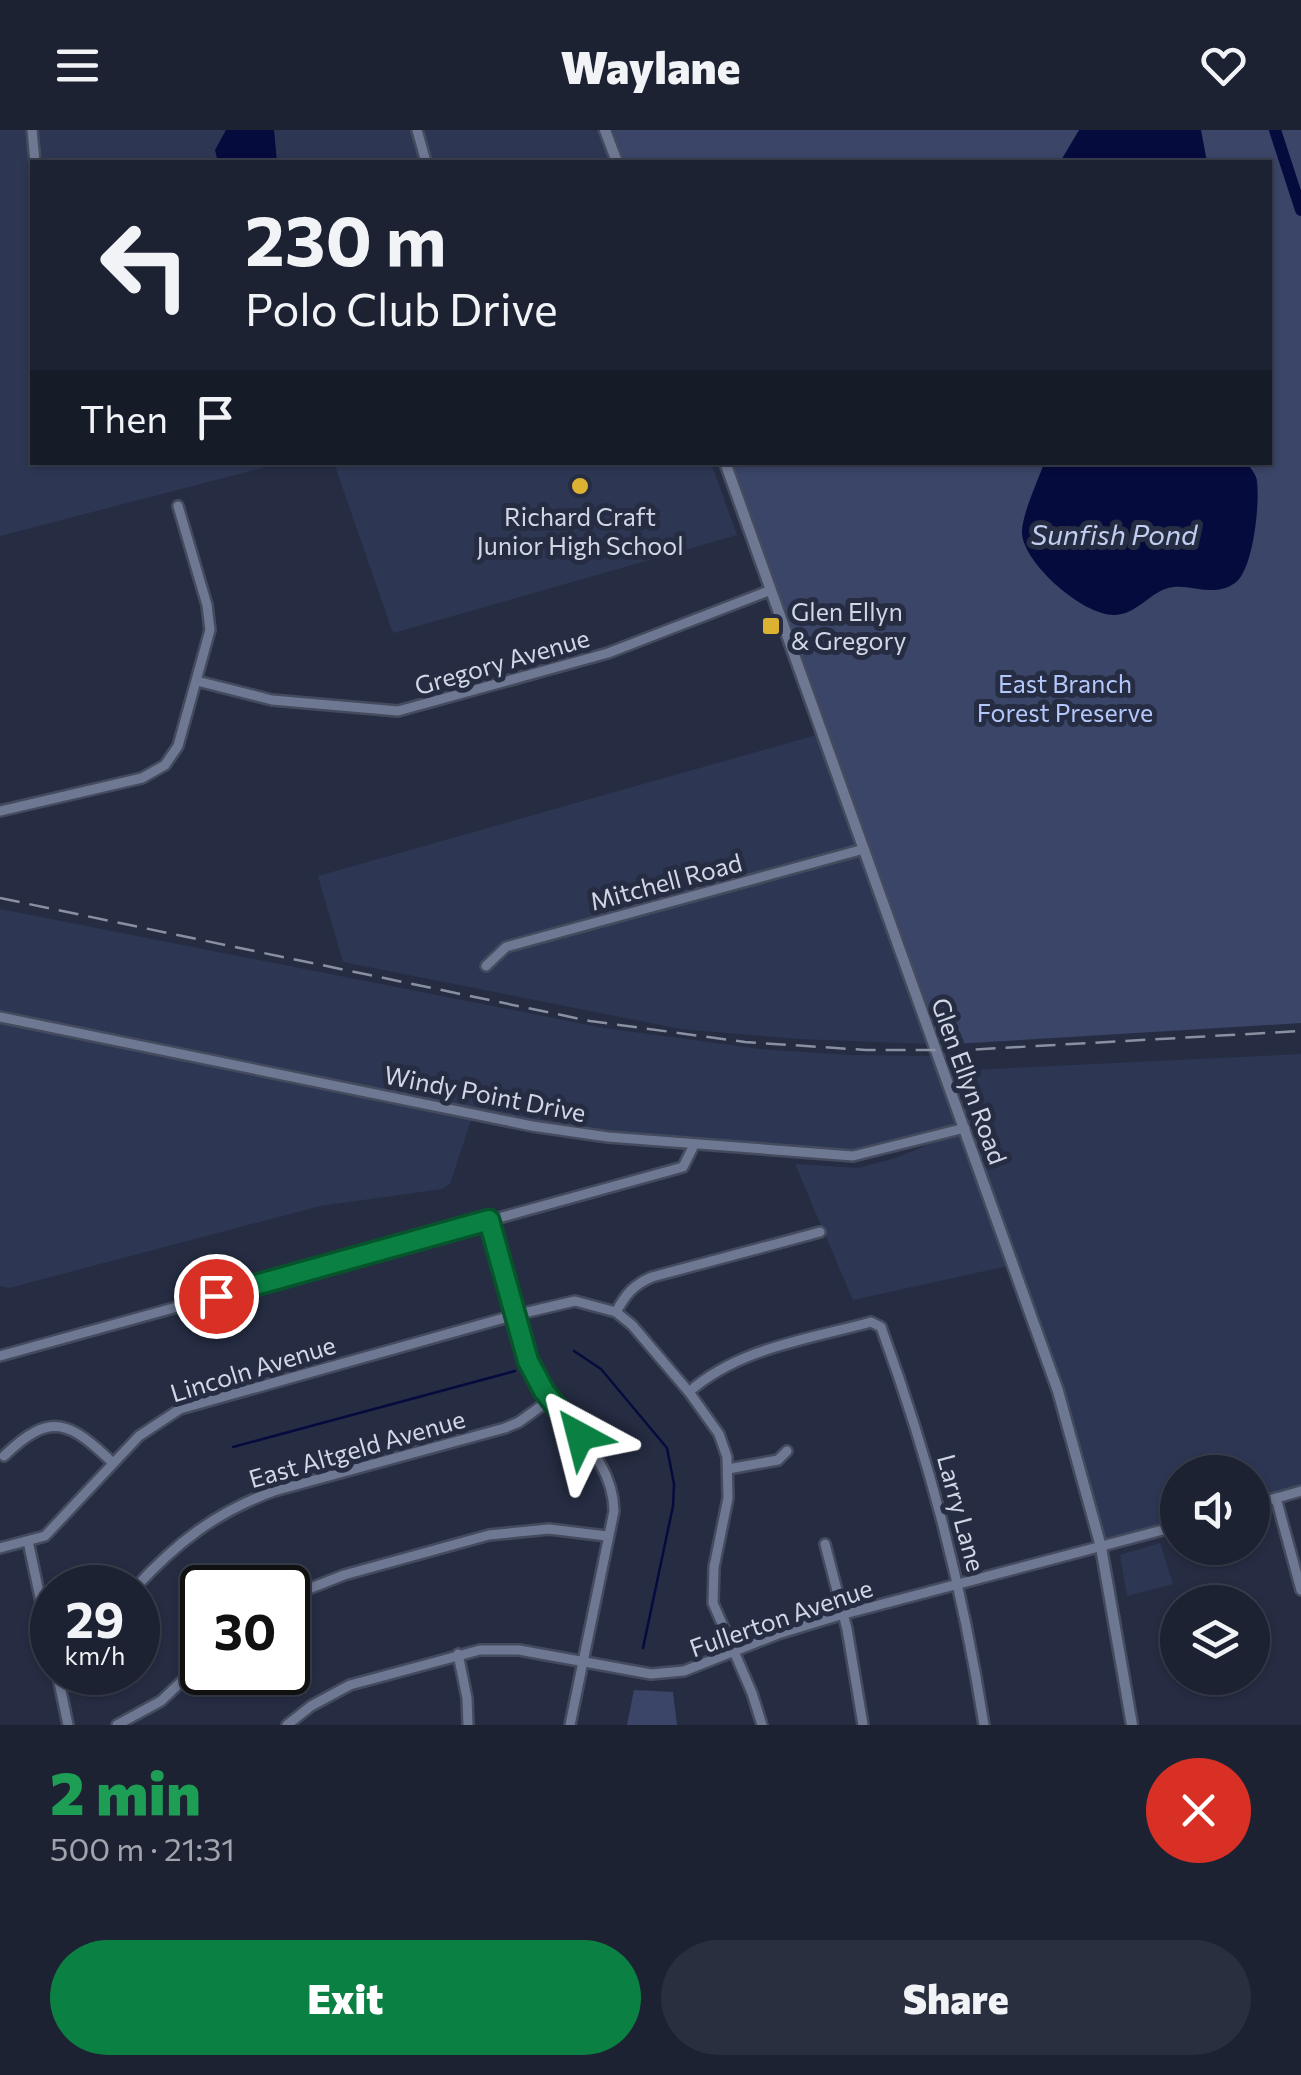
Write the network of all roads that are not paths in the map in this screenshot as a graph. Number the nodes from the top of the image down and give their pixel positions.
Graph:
1 (32, 130) edge
2 (417, 130) edge
3 (605, 130) edge
4 (36, 160) edge
5 (425, 160) edge
6 (615, 160) edge
7 (726, 465) edge
8 (178, 506) dead end
9 (771, 590) junction
10 (197, 681) junction
11 (1, 807) edge
12 (864, 849) junction
13 (486, 966) dead end
14 (0, 1017) edge
15 (965, 1128) junction
16 (694, 1144) junction
17 (489, 1220) junction
18 (820, 1232) dead end
19 (616, 1312) junction
20 (514, 1315) junction
21 (0, 1356) edge
22 (689, 1392) junction
23 (551, 1400) junction
24 (787, 1451) dead end
25 (4, 1456) dead end
26 (113, 1463) junction
27 (728, 1469) junction
28 (1301, 1490) edge
29 (1276, 1498) junction
30 (1270, 1500) edge
31 (1160, 1531) edge
32 (607, 1536) junction
33 (28, 1542) junction
34 (825, 1544) dead end
35 (0, 1548) edge
36 (1101, 1548) junction
37 (33, 1565) edge
38 (158, 1565) edge
39 (960, 1584) junction
40 (310, 1588) edge
41 (1301, 1590) edge
42 (843, 1614) junction
43 (733, 1653) junction
44 (458, 1654) junction
45 (582, 1662) junction
46 (180, 1683) edge
47 (61, 1695) edge
48 (68, 1725) edge
49 (117, 1725) edge
50 (287, 1725) edge
51 (468, 1725) edge
52 (570, 1725) edge
53 (762, 1725) edge
54 (862, 1725) edge
55 (984, 1725) edge
56 (1132, 1725) edge

1 - 4 street
2 - 5 street
3 - 6 street
7 - 9 street, Glen Ellyn Road
8 - 10 street
9 - 10 street, Gregory Avenue
9 - 12 street, Glen Ellyn Road
10 - 11 street
12 - 13 street, Mitchell Road
12 - 15 street, Glen Ellyn Road
14 - 16 street, Windy Point Drive
15 - 16 street, Windy Point Drive
15 - 36 street, Glen Ellyn Road
16 - 17 street
17 - 20 street
17 - 21 street
18 - 19 street
19 - 20 street, Lincoln Avenue
19 - 22 street
20 - 23 street
20 - 26 street, Lincoln Avenue
22 - 27 street
22 - 39 street, Larry Lane
23 - 32 street
23 - 38 street, East Altgeld Avenue
24 - 27 street
25 - 26 street
26 - 33 street, Lincoln Avenue
27 - 43 street
28 - 29 street
29 - 30 street
29 - 41 street
31 - 36 street, Fullerton Avenue
32 - 40 street
32 - 45 street
33 - 35 street, Lincoln Avenue
33 - 37 street
34 - 42 street
36 - 39 street, Fullerton Avenue
36 - 56 street, Glen Ellyn Road
39 - 42 street, Fullerton Avenue
39 - 55 street, Larry Lane
42 - 43 street, Fullerton Avenue
42 - 54 street
43 - 45 street, Fullerton Avenue
43 - 53 street
44 - 45 street, Fullerton Avenue
44 - 50 street, Fullerton Avenue
44 - 51 street
45 - 52 street
46 - 49 street
47 - 48 street

